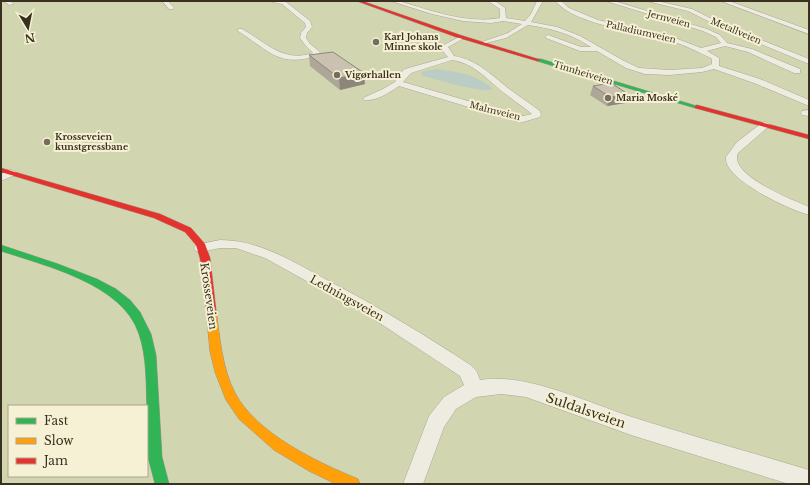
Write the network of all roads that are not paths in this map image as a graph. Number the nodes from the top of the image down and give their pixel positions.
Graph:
1 (165, 1) edge
2 (271, 1) edge
3 (359, 1) edge
4 (394, 1) edge
5 (492, 1) edge
6 (540, 1) edge
7 (558, 1) edge
8 (609, 1) edge
9 (650, 1) edge
10 (679, 1) edge
11 (724, 1) edge
12 (292, 2) edge
13 (284, 3) junction
14 (672, 5) junction
15 (171, 8) dead end
16 (503, 19) junction
17 (526, 23) junction
18 (240, 30) dead end
19 (809, 32) edge
20 (463, 37) junction
21 (548, 37) dead end
22 (484, 43) junction
23 (724, 44) junction
24 (444, 48) junction
25 (420, 49) dead end
26 (600, 49) junction
27 (701, 50) junction
28 (452, 58) junction
29 (809, 62) edge
30 (714, 67) junction
31 (797, 71) dead end
32 (398, 83) junction
33 (367, 98) dead end
34 (809, 103) edge
35 (765, 126) junction
36 (809, 137) edge
37 (6, 171) edge
38 (1, 178) edge
39 (809, 211) edge
40 (1, 248) edge
41 (201, 248) junction
42 (474, 389) junction
43 (809, 480) edge
44 (162, 484) edge
45 (353, 484) edge
46 (413, 484) edge

1 - 15 street
2 - 13 street
3 - 20 street, Tinnheiveien
4 - 16 street
5 - 16 street
6 - 17 street
7 - 27 street, Palladiumveien
8 - 23 street, Jernveien
9 - 14 street, Metallveien
10 - 14 street
11 - 19 street
12 - 13 street
13 - 18 street
14 - 29 street, Metallveien
16 - 17 street
17 - 22 street
17 - 26 street
20 - 22 street, Tinnheiveien
20 - 24 street
21 - 26 street
22 - 35 street, Tinnheiveien
23 - 27 street, Jernveien
23 - 31 street, Jernveien
24 - 25 street
24 - 28 street
26 - 30 street
27 - 30 street, Palladiumveien
28 - 32 street
28 - 32 street, Malmveien
30 - 34 street
32 - 33 street
35 - 36 street, Tinnheiveien
35 - 39 street
37 - 38 street, Krosseveien
37 - 41 street, Krosseveien
40 - 44 street
41 - 42 street, Ledningsveien
41 - 45 street, Krosseveien
42 - 43 street, Suldalsveien
42 - 46 street, Suldalsveien

